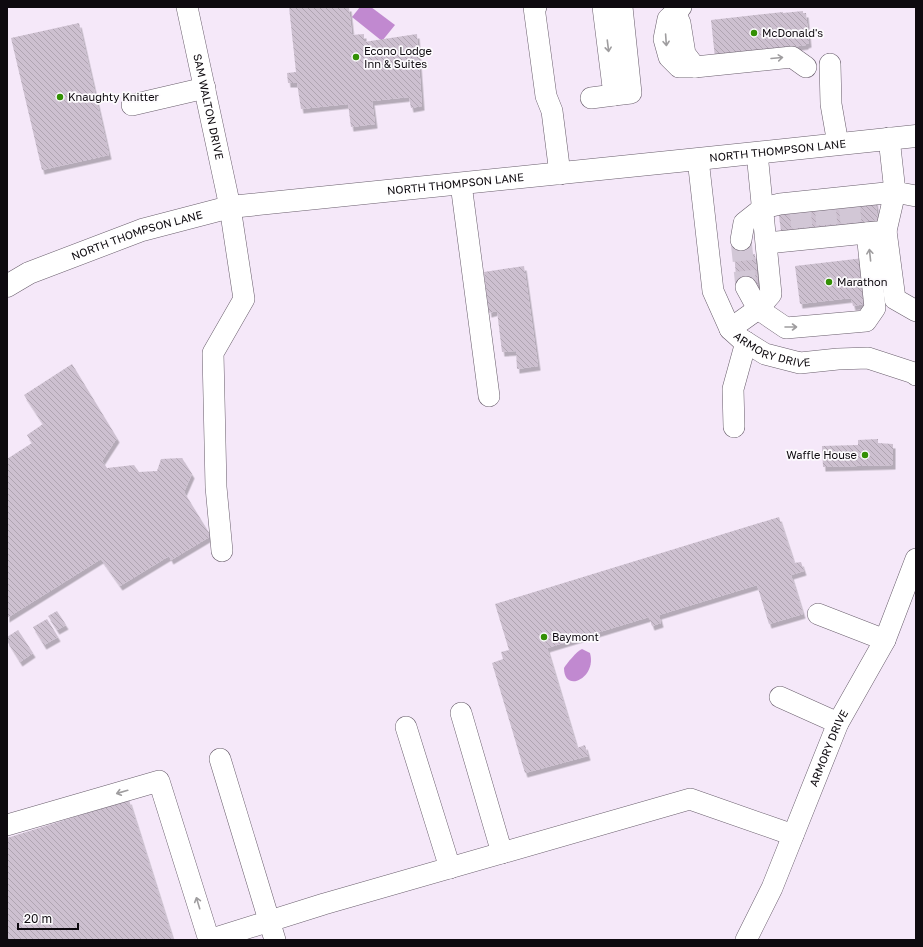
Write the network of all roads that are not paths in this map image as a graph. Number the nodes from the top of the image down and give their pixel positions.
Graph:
1 (187, 7) edge
2 (536, 7) edge
3 (604, 7) edge
4 (622, 7) edge
5 (678, 10) edge
6 (830, 64) dead end
7 (806, 68) dead end
8 (205, 88) junction
9 (614, 95) junction
10 (591, 98) dead end
11 (132, 105) dead end
12 (916, 136) edge
13 (889, 138) junction
14 (838, 144) junction
15 (757, 153) junction
16 (698, 159) junction
17 (560, 174) junction
18 (461, 184) junction
19 (895, 192) junction
20 (916, 196) edge
21 (230, 207) junction
22 (763, 208) junction
23 (864, 230) junction
24 (741, 240) tunnel mouth
25 (767, 243) junction
26 (7, 286) edge
27 (746, 287) tunnel mouth
28 (758, 309) junction
29 (916, 311) edge
30 (730, 329) junction
31 (746, 342) junction
32 (915, 373) edge
33 (489, 396) dead end
34 (734, 427) dead end
35 (222, 551) dead end
36 (916, 559) edge
37 (818, 614) dead end
38 (885, 640) junction
39 (780, 697) dead end
40 (461, 713) dead end
41 (838, 723) junction
42 (406, 727) dead end
43 (220, 759) dead end
44 (7, 825) edge
45 (793, 835) junction
46 (502, 853) junction
47 (450, 868) junction
48 (272, 931) edge
49 (209, 940) edge
50 (746, 940) edge

1 - 8 street, SAM WALTON DRIVE
2 - 17 street
3 -> 9 street
4 - 9 street
5 -> 7 street
6 - 14 street
8 - 11 street
8 - 21 street, SAM WALTON DRIVE
9 - 10 street
12 - 13 main road, NORTH THOMPSON LANE
13 - 14 main road, NORTH THOMPSON LANE
13 - 19 street
14 - 15 main road, NORTH THOMPSON LANE
15 - 16 main road, NORTH THOMPSON LANE
15 - 22 street
16 - 17 main road, NORTH THOMPSON LANE
16 - 30 street, ARMORY DRIVE
17 - 18 main road, NORTH THOMPSON LANE
18 - 21 main road, NORTH THOMPSON LANE
18 - 33 street
19 - 20 street
19 - 22 street
19 - 23 street
21 - 26 main road, NORTH THOMPSON LANE
21 - 35 street, SAM WALTON DRIVE
22 - 24 street
22 - 25 street
23 - 25 street
28 -> 23 street
23 - 29 street
25 - 28 street
27 - 28 street
28 - 30 street
30 - 31 street, ARMORY DRIVE
31 - 32 street, ARMORY DRIVE
31 - 34 street
36 - 38 street, ARMORY DRIVE
37 - 38 street
38 - 41 street, ARMORY DRIVE
39 - 41 street
40 - 46 street
41 - 45 street, ARMORY DRIVE
42 - 47 street
43 - 48 street
49 -> 44 street
45 - 46 street
45 - 50 street, ARMORY DRIVE
46 - 47 street
47 - 48 street
48 - 49 street

